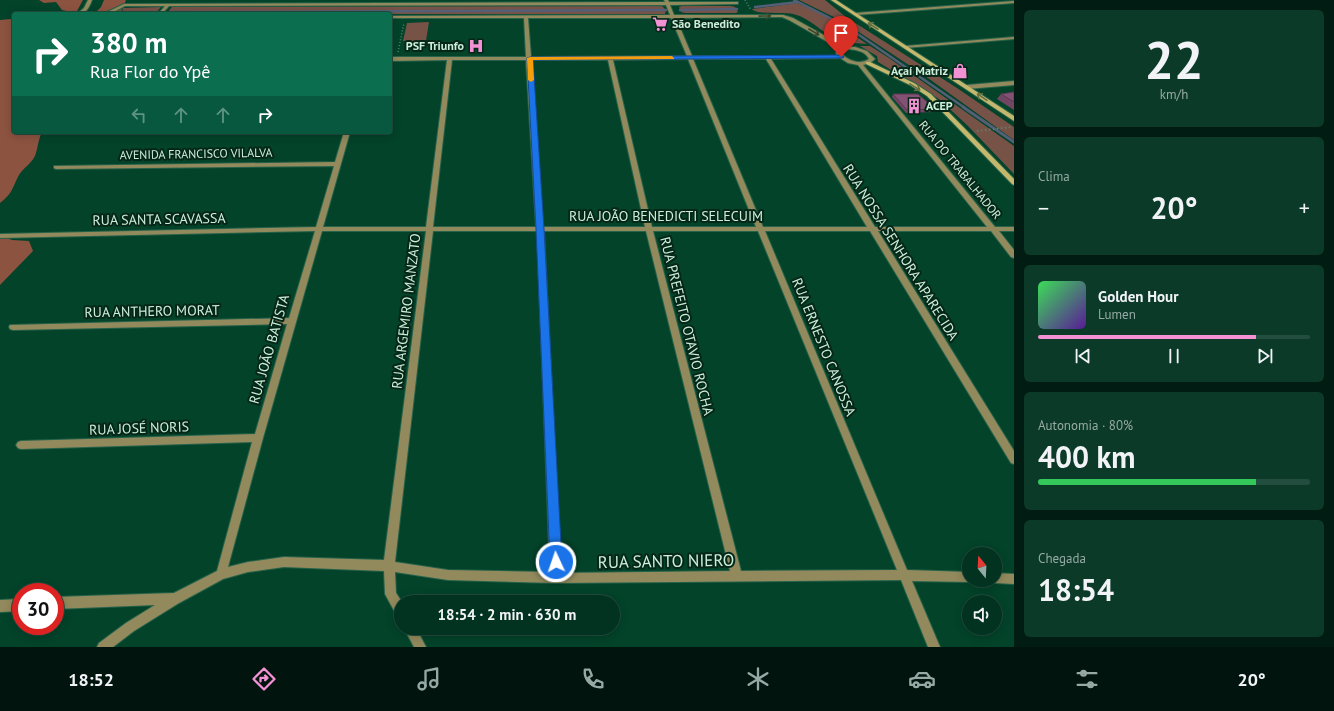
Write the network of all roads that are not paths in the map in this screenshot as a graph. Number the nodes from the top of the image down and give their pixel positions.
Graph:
1 (90, 0) edge
2 (833, 0) edge
3 (736, 1) edge
4 (328, 2) edge
5 (667, 2) edge
6 (1014, 2) edge
7 (168, 5) junction
8 (82, 12) edge
9 (111, 12) edge
10 (162, 12) edge
11 (855, 14) junction
12 (526, 16) junction
13 (672, 16) junction
14 (746, 16) junction
15 (392, 17) edge
16 (1014, 38) edge
17 (905, 47) junction
18 (844, 49) junction
19 (767, 57) junction
20 (841, 57) junction
21 (530, 58) junction
22 (610, 58) junction
23 (690, 58) junction
24 (392, 59) edge
25 (450, 59) junction
26 (859, 63) junction
27 (868, 63) junction
28 (1014, 83) edge
29 (967, 87) junction
30 (1014, 119) edge
31 (346, 134) edge
32 (338, 164) junction
33 (56, 166) dead end
34 (1014, 183) edge
35 (319, 229) junction
36 (428, 229) junction
37 (540, 229) junction
38 (649, 229) junction
39 (760, 229) junction
40 (871, 229) junction
41 (994, 229) junction
42 (1014, 229) edge
43 (0, 236) edge
44 (1014, 255) edge
45 (291, 321) junction
46 (13, 327) dead end
47 (258, 438) junction
48 (21, 445) dead end
49 (1014, 460) edge
50 (389, 566) junction
51 (221, 574) junction
52 (904, 575) junction
53 (738, 576) junction
54 (962, 577) edge
55 (556, 578) junction
56 (1002, 578) edge
57 (1014, 579) edge
58 (176, 599) junction
59 (394, 599) edge
60 (64, 603) edge
61 (12, 605) edge
62 (0, 606) edge
63 (414, 635) edge
64 (103, 647) edge
65 (420, 647) edge
66 (934, 647) edge

1 - 8 street
2 - 11 street
3 - 5 street
3 - 14 street
4 - 5 street
4 - 7 street
5 - 13 street, RUA ERNESTO CANOSSA
6 - 11 street
7 - 9 street
7 - 10 street
17 -> 11 street
12 - 13 street
12 - 15 street
12 - 21 street
13 - 14 street
13 - 23 street, RUA ERNESTO CANOSSA
14 -> 18 street
16 - 17 street
17 - 29 street
18 - 20 street
18 - 27 street
19 - 20 street
19 - 23 street
19 - 40 street, RUA NOSSA SENHORA APARECIDA
20 - 26 street
21 - 22 street
21 - 25 street
21 - 37 street
22 - 23 street
22 - 38 street, RUA PREFEITO OTAVIO ROCHA
23 - 39 street, RUA ERNESTO CANOSSA
24 - 25 street
25 - 36 street, RUA ARGEMIRO MANZATO
26 - 27 street
26 - 41 street, RUA DO TRABALHADOR
27 -> 34 street
28 - 29 street
30 -> 29 street
31 - 32 street, RUA JOÃO BATISTA
32 - 33 street, AVENIDA FRANCISCO VILALVA
32 - 35 street, RUA JOÃO BATISTA
35 - 36 street, RUA JOÃO BENEDICTI SELECUIM
35 - 43 street, RUA SANTA SCAVASSA
35 - 45 street, RUA JOÃO BATISTA
36 - 37 street, RUA JOÃO BENEDICTI SELECUIM
36 - 50 street, RUA ARGEMIRO MANZATO
37 - 38 street, RUA JOÃO BENEDICTI SELECUIM
37 - 55 street
38 - 39 street, RUA JOÃO BENEDICTI SELECUIM
38 - 53 street, RUA PREFEITO OTAVIO ROCHA
39 - 40 street, RUA JOÃO BENEDICTI SELECUIM
39 - 52 street, RUA ERNESTO CANOSSA
40 - 41 street, RUA JOÃO BENEDICTI SELECUIM
40 - 49 street, RUA NOSSA SENHORA APARECIDA
41 - 42 street, RUA JOÃO BENEDICTI SELECUIM
41 - 44 street, RUA DO TRABALHADOR
45 - 46 street, RUA ANTHERO MORAT
45 - 47 street, RUA JOÃO BATISTA
47 - 48 street, RUA JOSÉ NORIS
47 - 51 street, RUA JOÃO BATISTA
50 - 51 street, RUA SANTO NIERO
50 - 55 street, RUA SANTO NIERO
50 - 59 street, RUA ARGEMIRO MANZATO
51 - 58 street, RUA SANTO NIERO
52 - 53 street, RUA SANTO NIERO
52 - 54 street, RUA SANTO NIERO
52 - 66 street, RUA ERNESTO CANOSSA
53 - 55 street, RUA SANTO NIERO
56 - 57 street
58 - 60 street
58 - 64 street, RUA SANTO NIERO
61 - 62 street
63 - 65 street

